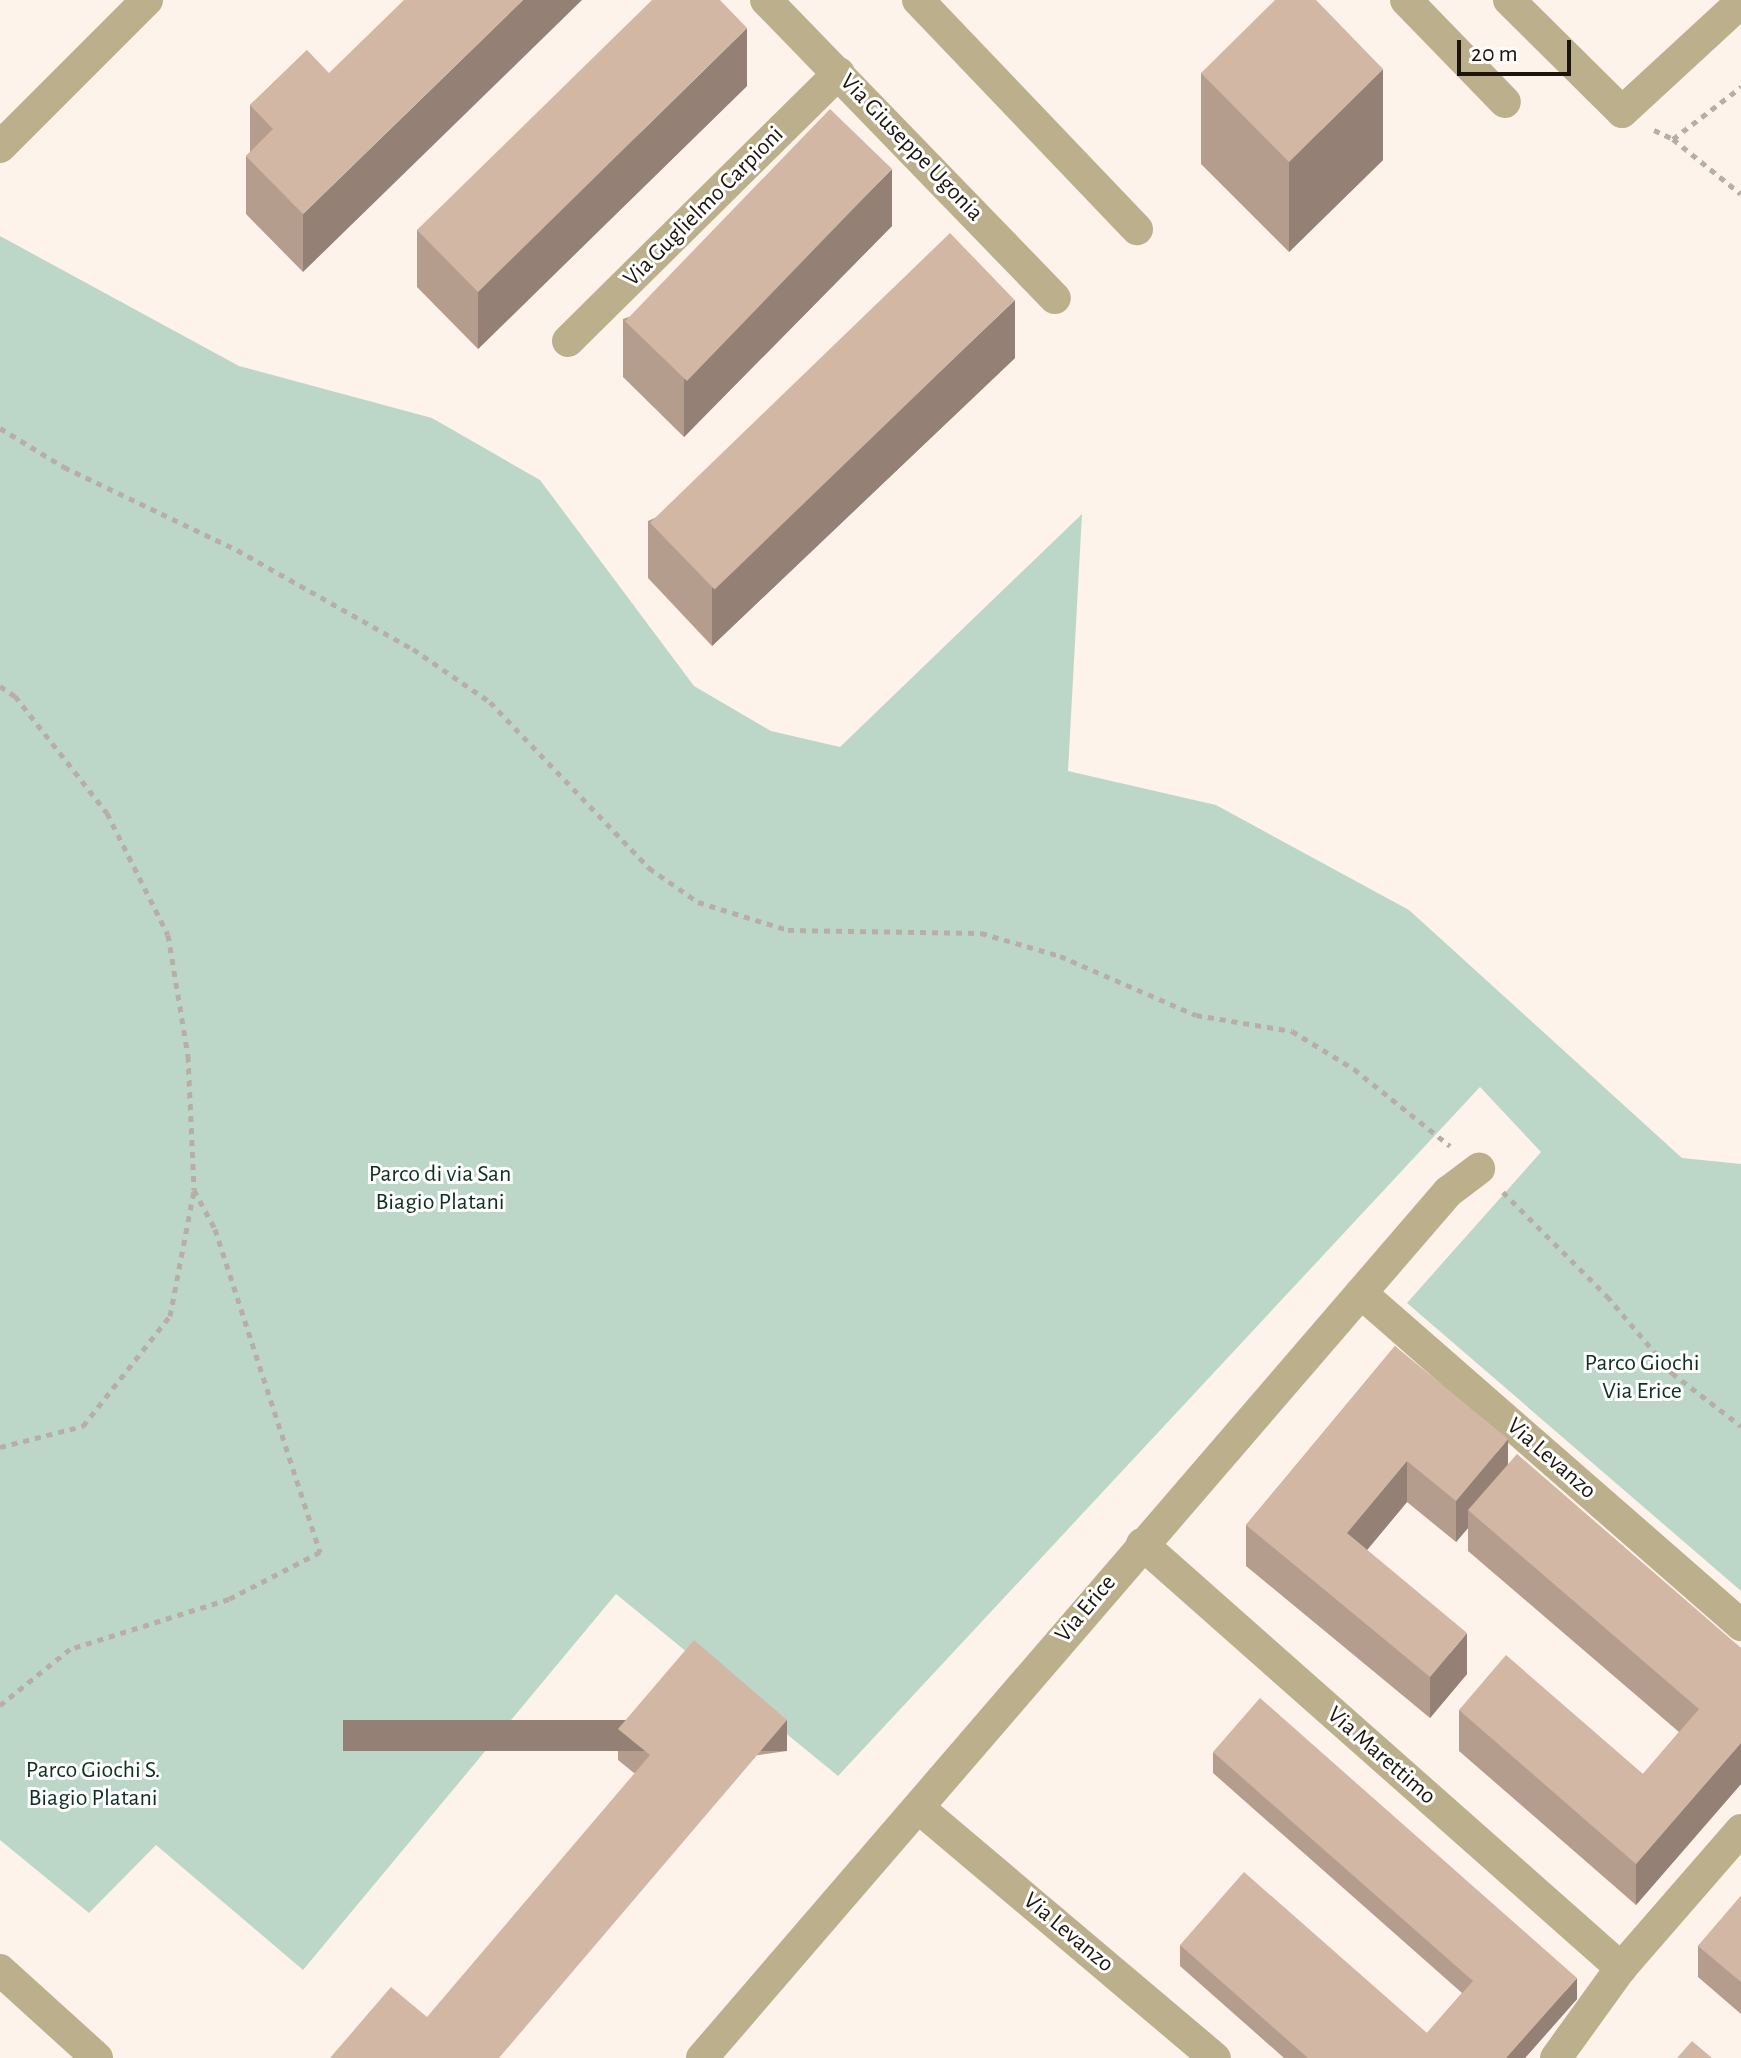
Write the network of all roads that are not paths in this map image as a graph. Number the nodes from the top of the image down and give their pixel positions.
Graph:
1 (147, 0) edge
2 (766, 0) edge
3 (918, 0) edge
4 (1406, 0) edge
5 (1509, 0) edge
6 (1741, 2) edge
7 (839, 73) junction
8 (1505, 102) dead end
9 (0, 147) edge
10 (1137, 229) dead end
11 (1055, 298) dead end
12 (568, 341) dead end
13 (1479, 1169) road end
14 (1361, 1293) junction
15 (1142, 1544) junction
16 (1741, 1625) edge
17 (920, 1809) junction
18 (1741, 1830) edge
19 (1621, 1968) junction
20 (0, 1970) edge
21 (97, 2058) edge
22 (702, 2058) edge
23 (1215, 2058) edge
24 (1556, 2058) edge

1 - 9 street
2 - 7 street, Via Giuseppe Ugonia
3 - 10 street
4 - 8 street
5 - 6 street
7 - 11 street, Via Giuseppe Ugonia
7 - 12 street, Via Guglielmo Carpioni
13 - 14 street, Via Erice
14 - 15 street, Via Erice
14 - 16 street, Via Levanzo
15 - 17 street, Via Erice
15 - 19 street, Via Marettimo
17 - 22 street, Via Erice
17 - 23 street, Via Levanzo
18 - 19 street
19 - 24 street
20 - 21 street

